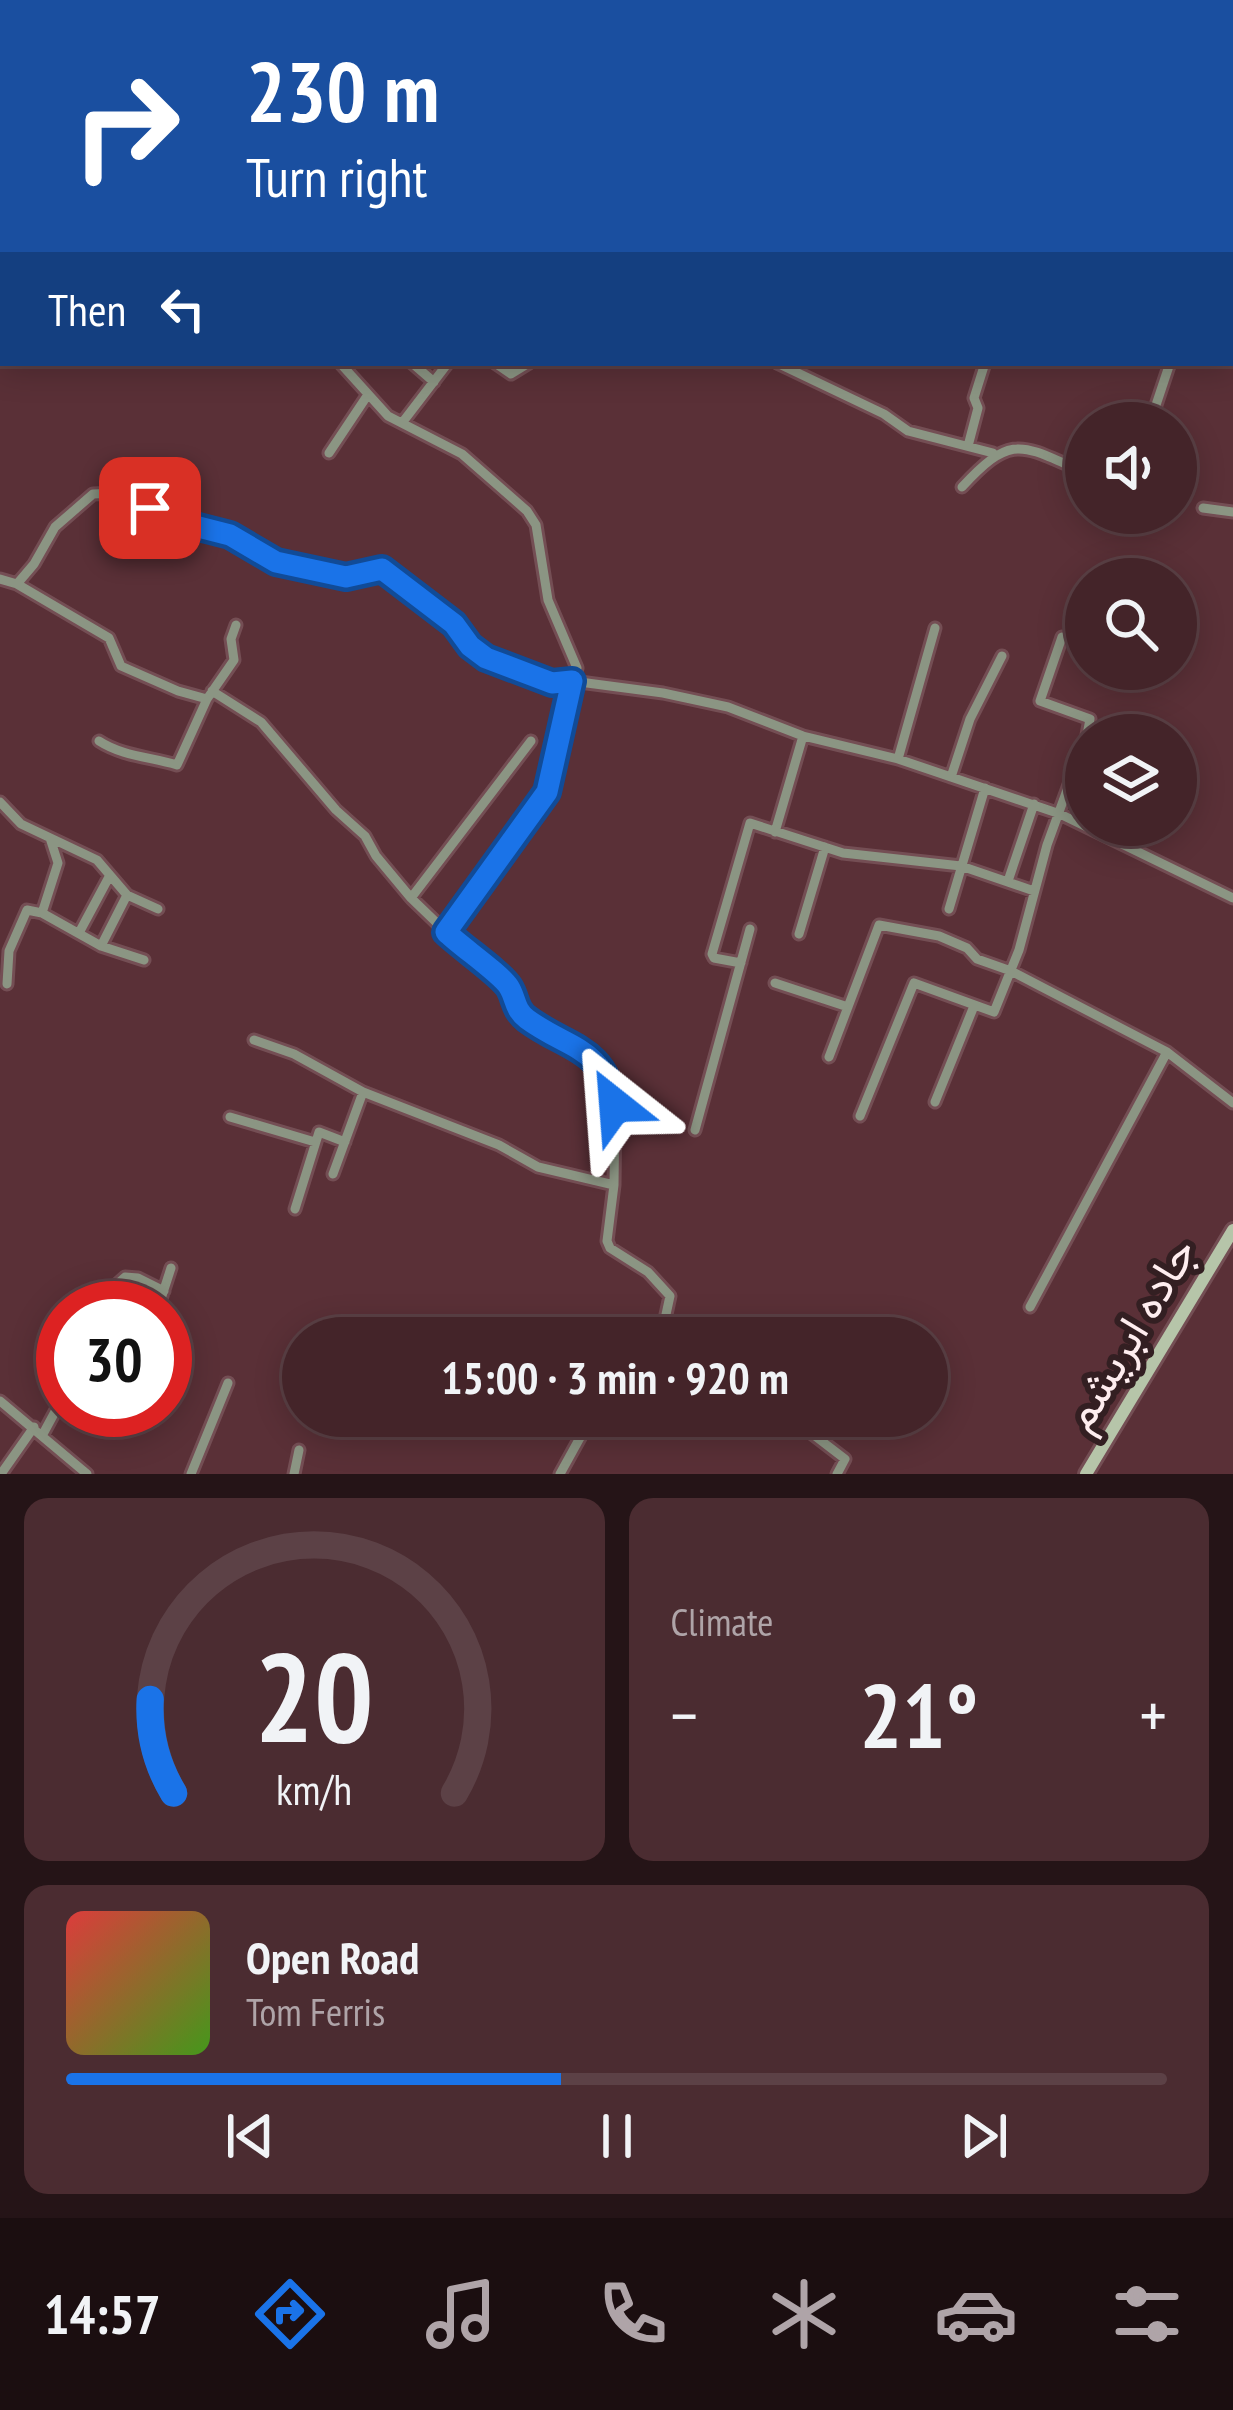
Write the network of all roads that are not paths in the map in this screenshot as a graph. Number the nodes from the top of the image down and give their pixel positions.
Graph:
1 (342, 366) edge
2 (415, 366) edge
3 (446, 366) edge
4 (783, 366) edge
5 (985, 366) edge
6 (1169, 366) edge
7 (434, 382) junction
8 (367, 396) junction
9 (1157, 402) edge
10 (402, 423) junction
11 (968, 446) junction
12 (329, 453) dead end
13 (993, 454) junction
14 (1065, 465) edge
15 (962, 487) dead end
16 (1203, 508) dead end
17 (1233, 512) edge
18 (0, 578) edge
19 (17, 584) junction
20 (236, 625) dead end
21 (935, 628) dead end
22 (1062, 637) dead end
23 (1002, 656) dead end
24 (572, 681) junction
25 (210, 695) junction
26 (1076, 714) edge
27 (803, 736) junction
28 (99, 741) dead end
29 (531, 741) dead end
30 (898, 759) junction
31 (951, 777) junction
32 (985, 788) junction
33 (1065, 799) edge
34 (0, 802) edge
35 (1034, 804) junction
36 (1060, 814) junction
37 (1065, 816) edge
38 (776, 832) junction
39 (50, 838) junction
40 (1136, 846) edge
41 (825, 847) junction
42 (961, 866) junction
43 (109, 877) junction
44 (1008, 880) junction
45 (1034, 891) junction
46 (127, 895) junction
47 (411, 898) junction
48 (1233, 898) edge
49 (158, 909) dead end
50 (949, 909) dead end
51 (42, 913) junction
52 (750, 929) dead end
53 (80, 931) junction
54 (446, 932) junction
55 (799, 934) dead end
56 (101, 946) junction
57 (144, 961) dead end
58 (742, 963) junction
59 (1011, 970) junction
60 (775, 983) dead end
61 (7, 984) dead end
62 (974, 1006) junction
63 (848, 1007) junction
64 (254, 1040) dead end
65 (1167, 1052) junction
66 (829, 1057) dead end
67 (363, 1092) junction
68 (935, 1102) dead end
69 (1233, 1103) edge
70 (860, 1116) dead end
71 (230, 1117) dead end
72 (695, 1130) dead end
73 (315, 1142) junction
74 (345, 1142) junction
75 (333, 1174) dead end
76 (614, 1184) junction
77 (295, 1209) dead end
78 (1233, 1230) edge
79 (171, 1268) dead end
80 (167, 1281) edge
81 (1030, 1307) dead end
82 (665, 1317) edge
83 (228, 1383) dead end
84 (0, 1401) edge
85 (10, 1408) junction
86 (0, 1423) edge
87 (36, 1429) edge
88 (36, 1433) edge
89 (45, 1437) edge
90 (580, 1437) edge
91 (816, 1437) edge
92 (299, 1450) dead end
93 (1, 1474) edge
94 (86, 1474) edge
95 (190, 1474) edge
96 (294, 1474) edge
97 (560, 1474) edge
98 (837, 1474) edge
99 (1086, 1474) edge

1 - 8 street
2 - 7 street
3 - 7 street
4 - 11 street
5 - 11 street
6 - 9 street
7 - 10 street
8 - 10 street
8 - 12 street
10 - 24 street
11 - 13 street
13 - 14 street
13 - 15 street
16 - 17 street
18 - 19 street
19 - 24 street
19 - 25 street
20 - 25 street
21 - 30 street
22 - 26 street
23 - 31 street
24 - 27 street
24 - 54 street
25 - 28 street
25 - 47 street
27 - 30 street
27 - 38 street
29 - 47 street
30 - 31 street
31 - 32 street
32 - 35 street
32 - 42 street
33 - 36 street
34 - 39 street
35 - 36 street
35 - 44 street
36 - 37 street
36 - 45 street
38 - 41 street
38 - 58 street
39 - 43 street
39 - 51 street
40 - 48 street
41 - 42 street
41 - 55 street
42 - 44 street
42 - 50 street
43 - 46 street
43 - 53 street
44 - 45 street
45 - 59 street
46 - 49 street
46 - 56 street
47 - 54 street
51 - 53 street
51 - 61 street
52 - 58 street
53 - 56 street
54 - 76 street
56 - 57 street
58 - 72 street
59 - 62 street
59 - 63 street
59 - 65 street
60 - 63 street
62 - 68 street
62 - 70 street
63 - 66 street
64 - 67 street
65 - 69 street
65 - 81 street
67 - 74 street
67 - 76 street
71 - 73 street
73 - 74 street
73 - 77 street
74 - 75 street
76 - 82 street
78 - 99 main road, جاده ابریشم
79 - 80 street
83 - 95 street
84 - 85 street
85 - 86 street
85 - 87 street
88 - 93 street
89 - 94 street
90 - 97 street
91 - 98 street
92 - 96 street

